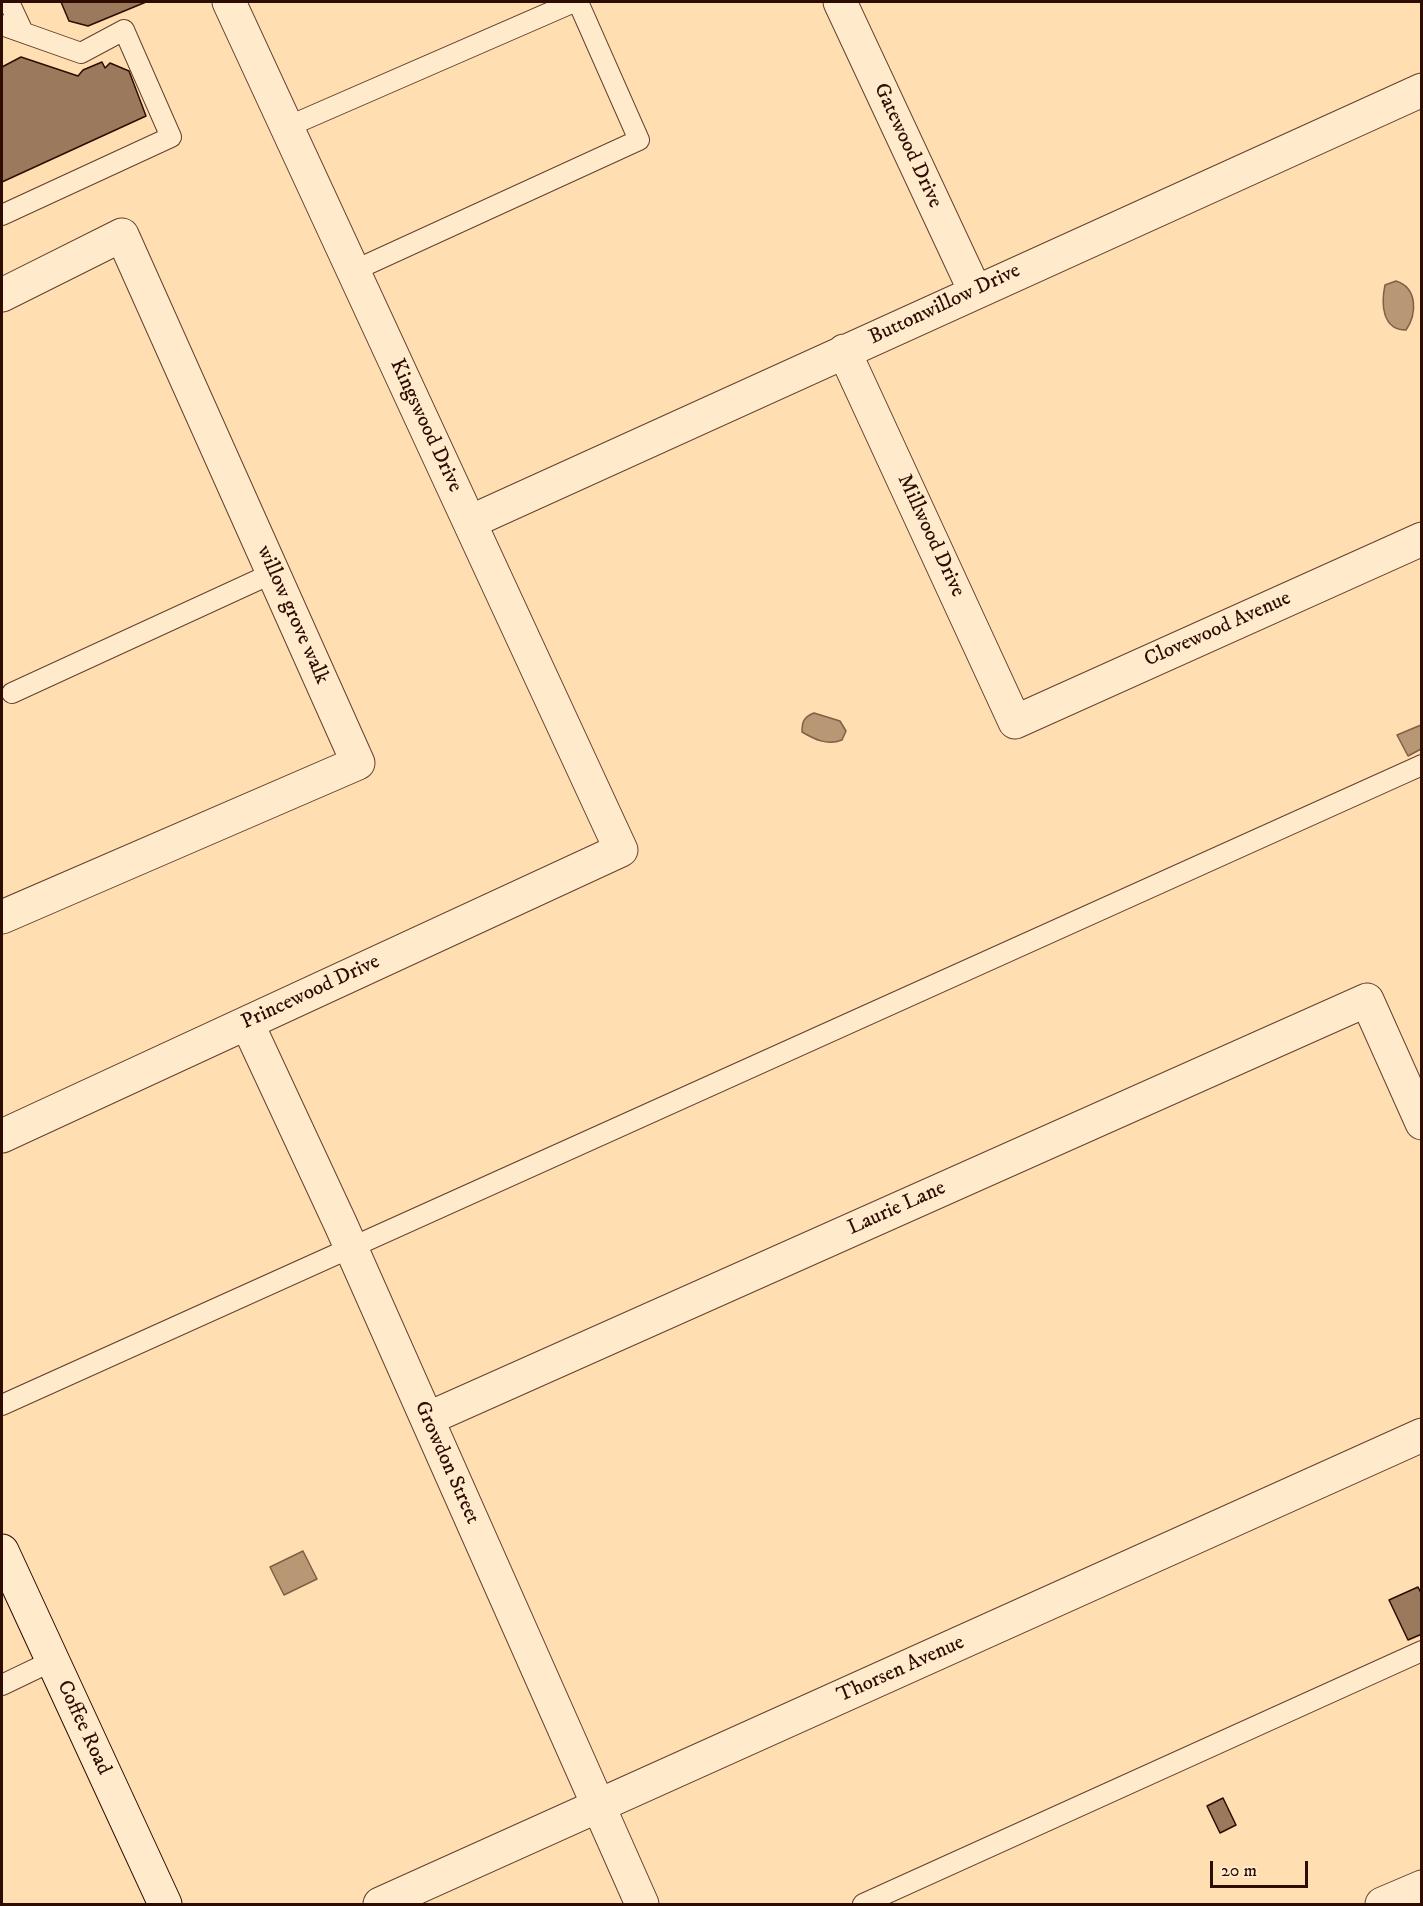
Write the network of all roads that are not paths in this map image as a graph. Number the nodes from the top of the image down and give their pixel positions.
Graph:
1 (9, 2) edge
2 (229, 2) edge
3 (574, 2) edge
4 (578, 2) edge
5 (840, 2) edge
6 (2, 25) edge
7 (23, 32) junction
8 (1422, 90) edge
9 (287, 127) junction
10 (2, 215) edge
11 (354, 271) junction
12 (975, 291) junction
13 (2, 295) edge
14 (844, 351) junction
15 (470, 522) junction
16 (1422, 539) edge
17 (273, 573) junction
18 (12, 693) dead end
19 (1015, 722) joint
20 (1422, 765) edge
21 (621, 850) joint
22 (2, 917) edge
23 (247, 1023) junction
24 (1422, 1122) edge
25 (2, 1136) edge
26 (351, 1248) junction
27 (2, 1405) edge
28 (427, 1419) junction
29 (1422, 1435) edge
30 (2, 1551) edge
31 (1422, 1650) edge
32 (52, 1661) junction
33 (2, 1685) edge
34 (598, 1806) junction
35 (1422, 1887) edge
36 (165, 1905) edge
37 (380, 1905) edge
38 (642, 1905) edge
39 (863, 1905) edge
40 (1382, 1905) edge

1 - 7 lane
2 - 9 street, Kingswood Drive
3 - 9 lane
4 - 11 lane
5 - 12 street, Gatewood Drive
6 - 7 lane
7 - 10 lane
8 - 12 street, Buttonwillow Drive
9 - 11 street, Kingswood Drive
11 - 15 street, Kingswood Drive
12 - 14 street, Buttonwillow Drive
13 - 17 street, willow grove walk
14 - 15 street, Buttonwillow Drive
14 - 19 street, Millwood Drive
15 - 21 street, Kingswood Drive
16 - 19 street, Clovewood Avenue
17 - 18 lane
17 - 22 street, willow grove walk
20 - 26 lane
21 - 23 street, Princewood Drive
23 - 25 street, Princewood Drive
23 - 26 street, Growdon Street
24 - 28 street, Laurie Lane
26 - 27 lane
26 - 28 street, Growdon Street
28 - 34 street, Growdon Street
29 - 34 street, Thorsen Avenue
30 - 32 street, Coffee Road
31 - 39 lane
32 - 33 lane
32 - 36 street, Coffee Road
34 - 37 street, Thorsen Avenue
34 - 38 street, Growdon Street
35 - 40 street

